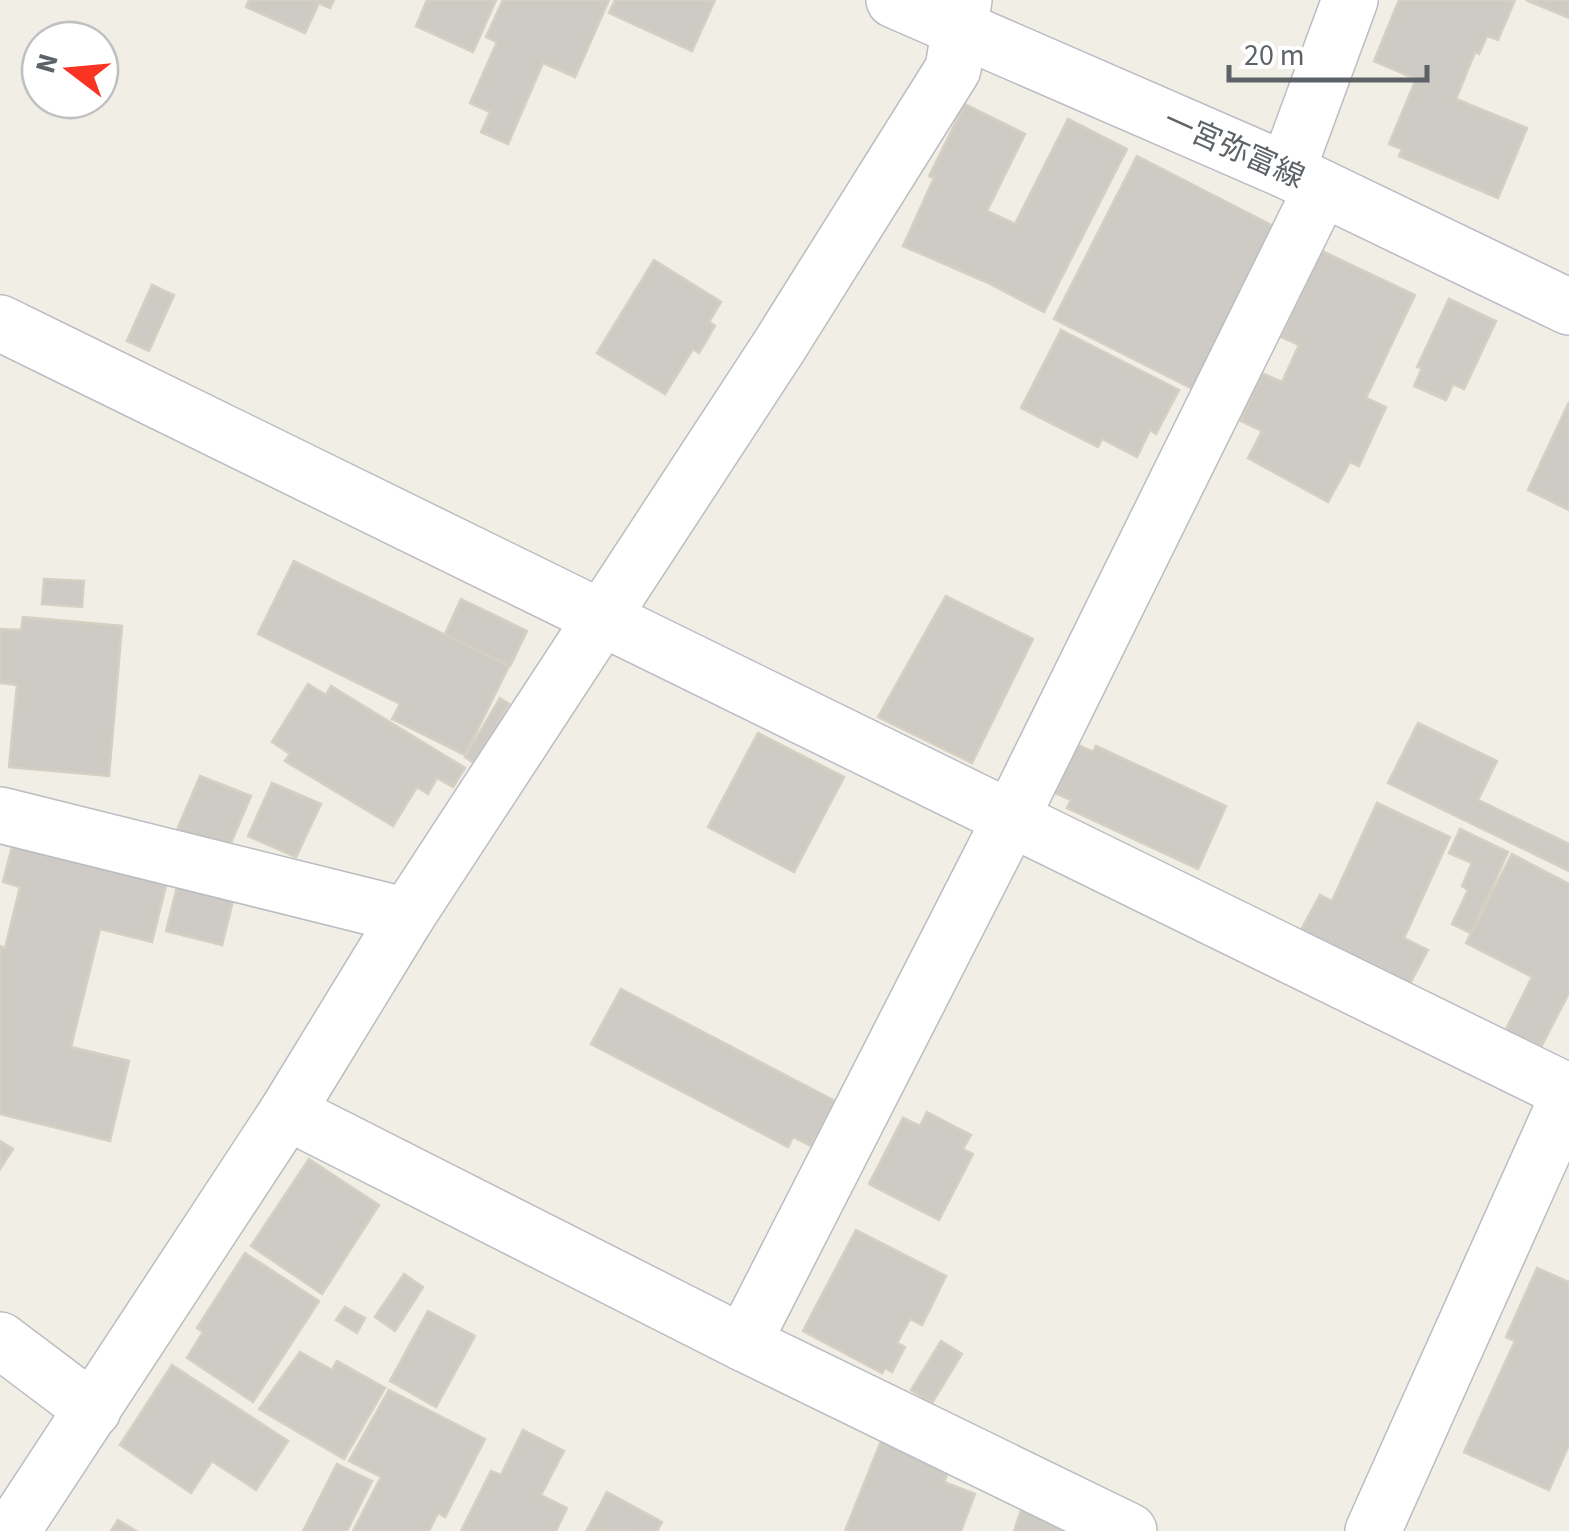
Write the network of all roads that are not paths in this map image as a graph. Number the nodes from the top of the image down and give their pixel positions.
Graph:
1 (894, 0) edge
2 (1350, 0) edge
3 (962, 14) edge
4 (1304, 180) junction
5 (1569, 307) edge
6 (0, 323) edge
7 (604, 618) junction
8 (0, 815) edge
9 (1010, 820) junction
10 (407, 916) junction
11 (1569, 1093) edge
12 (287, 1112) junction
13 (0, 1340) edge
14 (743, 1343) junction
15 (93, 1410) junction
16 (12, 1531) edge
17 (1130, 1531) edge
18 (1373, 1531) edge

1 - 3 street, 一宮弥富線
2 - 4 street
3 - 4 street, 一宮弥富線
3 - 7 street
4 - 5 street, 一宮弥富線
4 - 9 street
6 - 7 street
7 - 9 street
7 - 10 street
8 - 10 street
9 - 11 street
9 - 14 street
10 - 12 street
11 - 18 street
12 - 14 street
12 - 15 street
13 - 15 street
14 - 17 street
15 - 16 street

